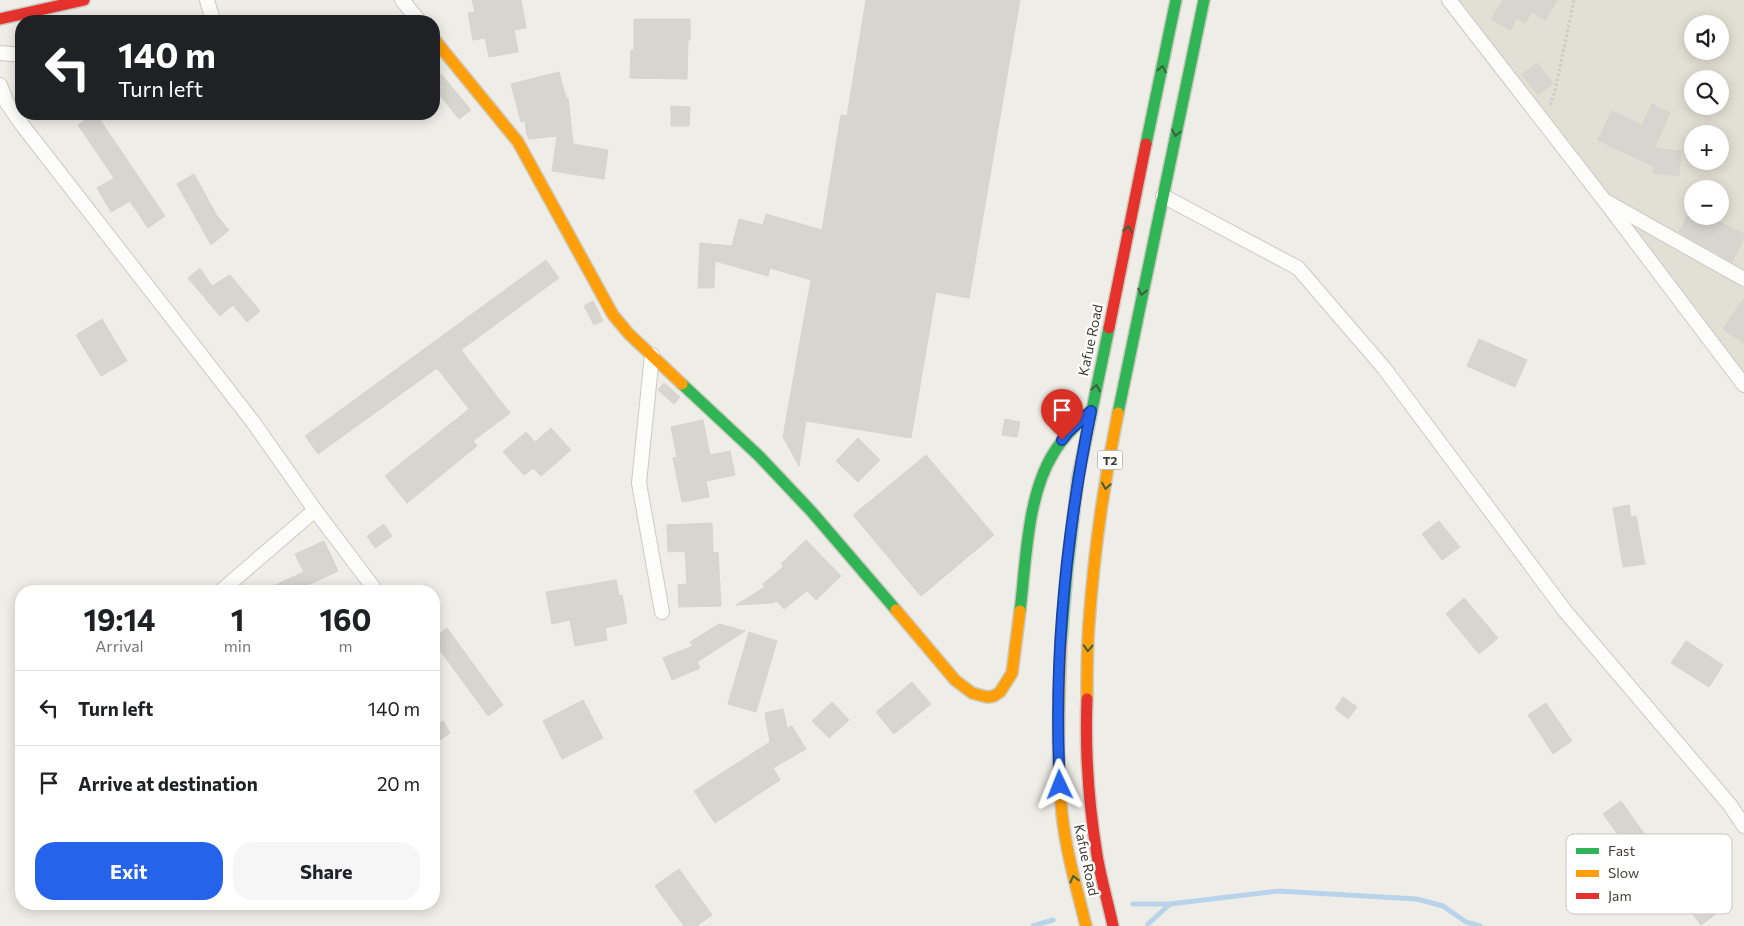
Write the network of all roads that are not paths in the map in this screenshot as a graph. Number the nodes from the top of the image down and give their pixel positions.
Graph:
1 (84, 0) edge
2 (207, 0) edge
3 (402, 0) edge
4 (1176, 0) edge
5 (1204, 0) edge
6 (1449, 0) edge
7 (21, 15) edge
8 (211, 15) edge
9 (414, 15) edge
10 (15, 16) edge
11 (0, 20) edge
12 (440, 46) edge
13 (0, 53) edge
14 (15, 54) edge
15 (0, 85) edge
16 (15, 114) edge
17 (19, 120) edge
18 (1163, 196) junction
19 (1604, 200) junction
20 (1744, 279) edge
21 (652, 355) junction
22 (1744, 385) edge
23 (1091, 411) junction
24 (315, 510) junction
25 (228, 585) edge
26 (371, 585) edge
27 (662, 612) dead end
28 (1744, 826) edge
29 (1086, 926) edge
30 (1113, 926) edge

1 - 7 main road
2 - 8 street
3 - 9 street
23 -> 4 main road, Kafue Road / T2
5 -> 18 main road, Kafue Road / T2
6 - 19 street
10 - 11 main road
12 - 21 main road
13 - 14 street
15 - 16 street
17 - 24 street
18 - 28 street
18 -> 30 main road, Kafue Road / T2
19 - 20 street
19 - 22 street
21 - 23 main road
21 - 27 street
29 -> 23 main road, Kafue Road / T2
24 - 25 street
24 - 26 street

